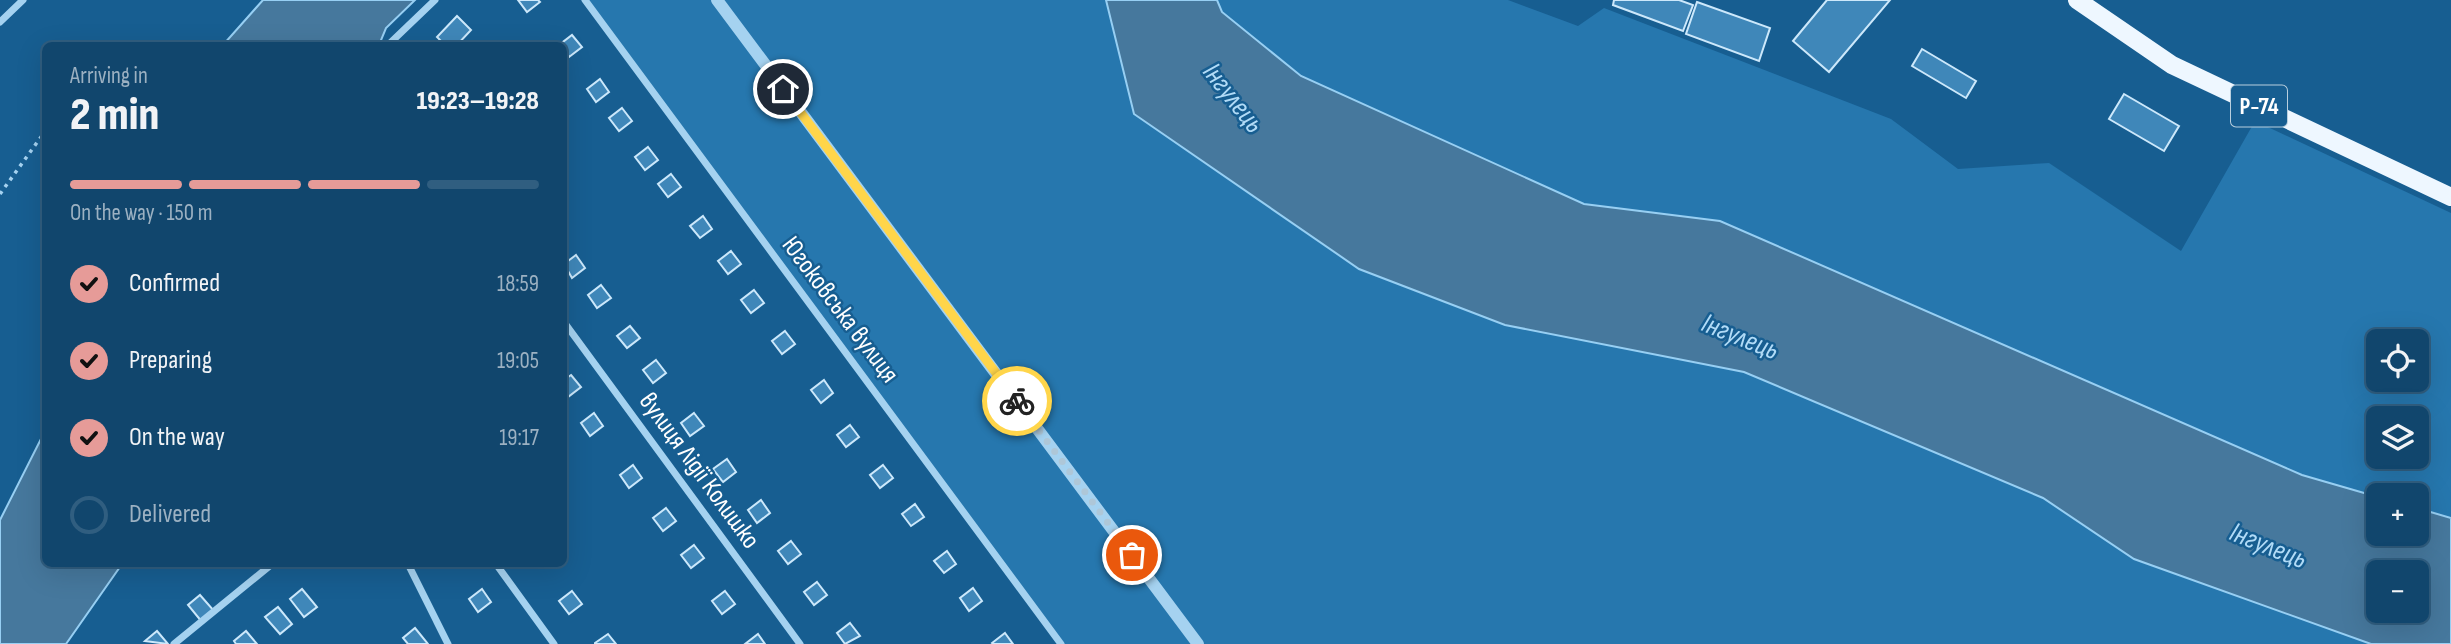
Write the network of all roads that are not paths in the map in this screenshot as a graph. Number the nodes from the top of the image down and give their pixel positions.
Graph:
1 (23, 0) edge
2 (435, 0) edge
3 (584, 0) edge
4 (717, 0) edge
5 (2077, 0) edge
6 (0, 22) edge
7 (391, 42) edge
8 (2451, 197) edge
9 (567, 326) edge
10 (268, 567) edge
11 (410, 567) edge
12 (498, 567) edge
13 (174, 644) edge
14 (448, 644) edge
15 (554, 644) edge
16 (800, 644) edge
17 (1061, 644) edge
18 (1198, 644) edge

1 - 6 street
2 - 7 street
3 - 17 street, Югоковська вулиця
4 - 18 street
5 - 8 main road, Р-74
9 - 16 street, вулиця Лідії Колишко
10 - 13 street
11 - 14 street
12 - 15 street

